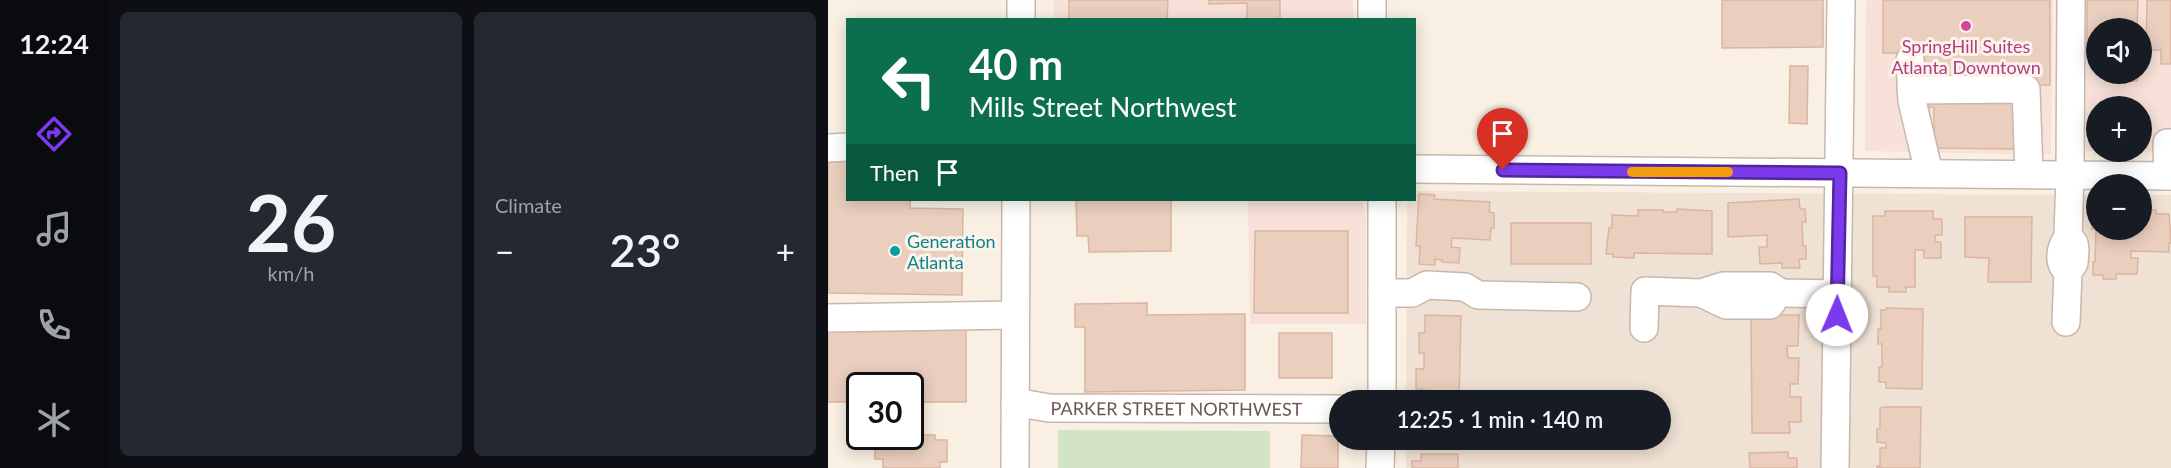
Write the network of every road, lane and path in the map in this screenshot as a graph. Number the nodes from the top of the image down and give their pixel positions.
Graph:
1 (1021, 0) edge
2 (1372, 0) edge
3 (1841, 0) edge
4 (2071, 0) edge
5 (1021, 18) edge
6 (1372, 18) edge
7 (1910, 60) dead end
8 (1911, 90) junction
9 (2171, 143) edge
10 (846, 147) edge
11 (828, 148) edge
12 (1416, 169) edge
13 (1840, 173) junction
14 (1929, 173) junction
15 (2029, 174) junction
16 (2070, 174) junction
17 (2170, 176) edge
18 (1016, 201) edge
19 (1382, 201) edge
20 (1382, 293) junction
21 (1838, 294) junction
22 (1577, 297) dead end
23 (1016, 315) junction
24 (828, 318) edge
25 (2066, 322) dead end
26 (1644, 328) dead end
27 (1382, 390) edge
28 (1015, 402) junction
29 (1329, 409) edge
30 (1381, 450) edge
31 (1015, 468) edge
32 (1380, 468) edge
33 (1835, 468) edge

1 - 5 street
2 - 6 street
3 - 13 street
4 - 16 street
7 - 8 street
8 - 14 street
8 - 15 street
9 - 17 street
10 - 11 street
12 - 13 street
13 - 14 street
13 - 21 street
14 - 15 street
15 - 16 street
16 - 17 street
16 - 25 street
18 - 23 street
19 - 20 street
20 - 22 street
20 - 27 street
21 - 26 street
21 - 33 street
23 - 24 street
23 - 28 street
28 - 29 street, PARKER STREET NORTHWEST
28 - 31 street
30 - 32 street

